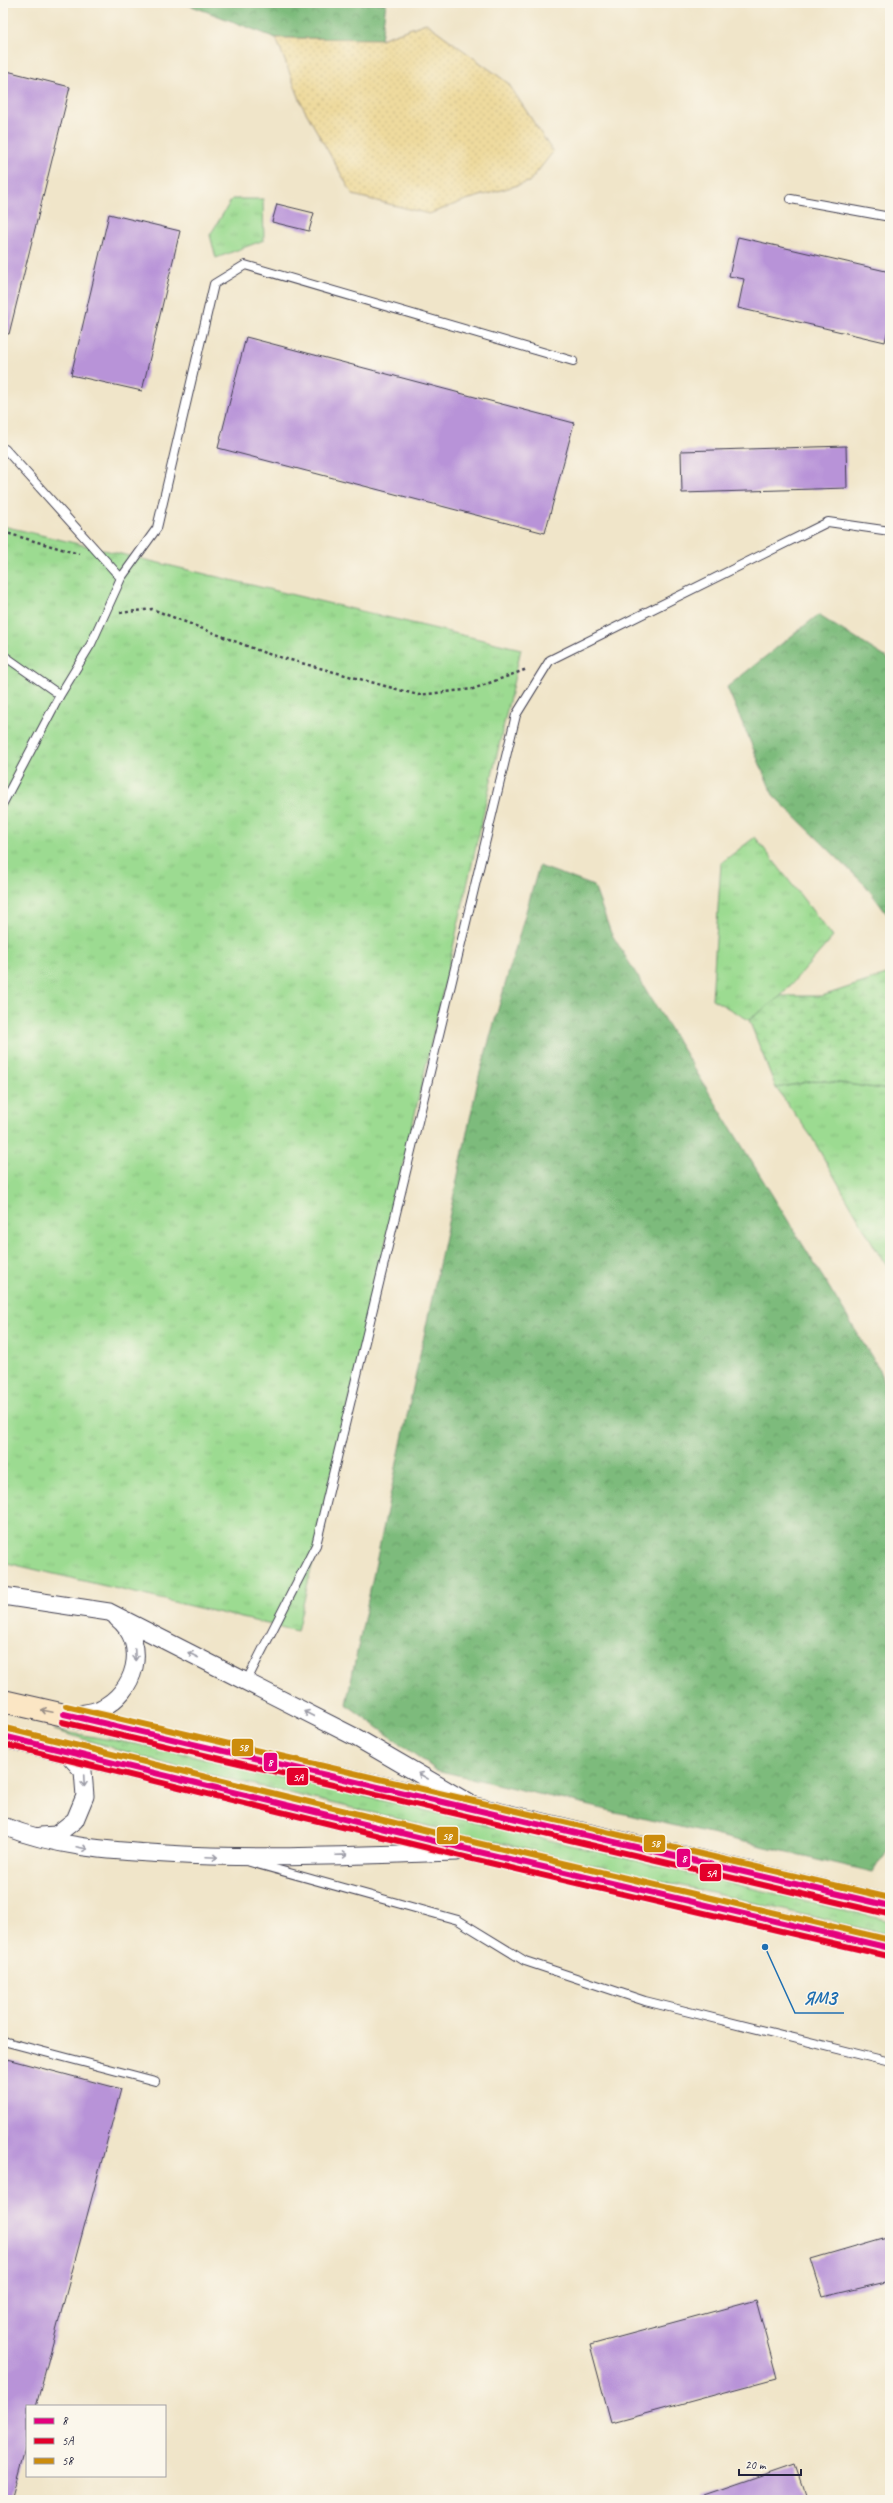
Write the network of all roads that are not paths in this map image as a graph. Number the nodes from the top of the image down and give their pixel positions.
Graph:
1 (791, 199) dead end
2 (890, 217) edge
3 (573, 361) dead end
4 (4, 449) dead end
5 (890, 531) edge
6 (121, 578) junction
7 (3, 655) edge
8 (60, 695) junction
9 (3, 803) edge
10 (3, 1596) edge
11 (109, 1612) junction
12 (246, 1682) junction
13 (3, 1701) edge
14 (69, 1716) junction
15 (3, 1736) edge
16 (64, 1750) junction
17 (481, 1810) junction
18 (3, 1826) edge
19 (30, 1837) junction
20 (475, 1851) junction
21 (236, 1858) junction
22 (890, 1906) edge
23 (890, 1948) edge
24 (3, 2041) edge
25 (890, 2062) edge
26 (155, 2081) dead end

1 - 2 lane
3 - 6 lane
4 - 6 lane
5 - 12 lane
6 - 8 lane
7 - 8 lane
8 - 9 lane
10 - 11 street
12 -> 11 street
11 -> 14 street
17 -> 12 street
14 -> 13 main road
14 - 17 main road
15 - 16 main road
16 -> 19 street
16 - 20 main road
17 - 22 main road
18 - 19 street
19 -> 21 street
21 -> 20 street
20 - 23 main road
21 - 25 lane
24 - 26 lane

